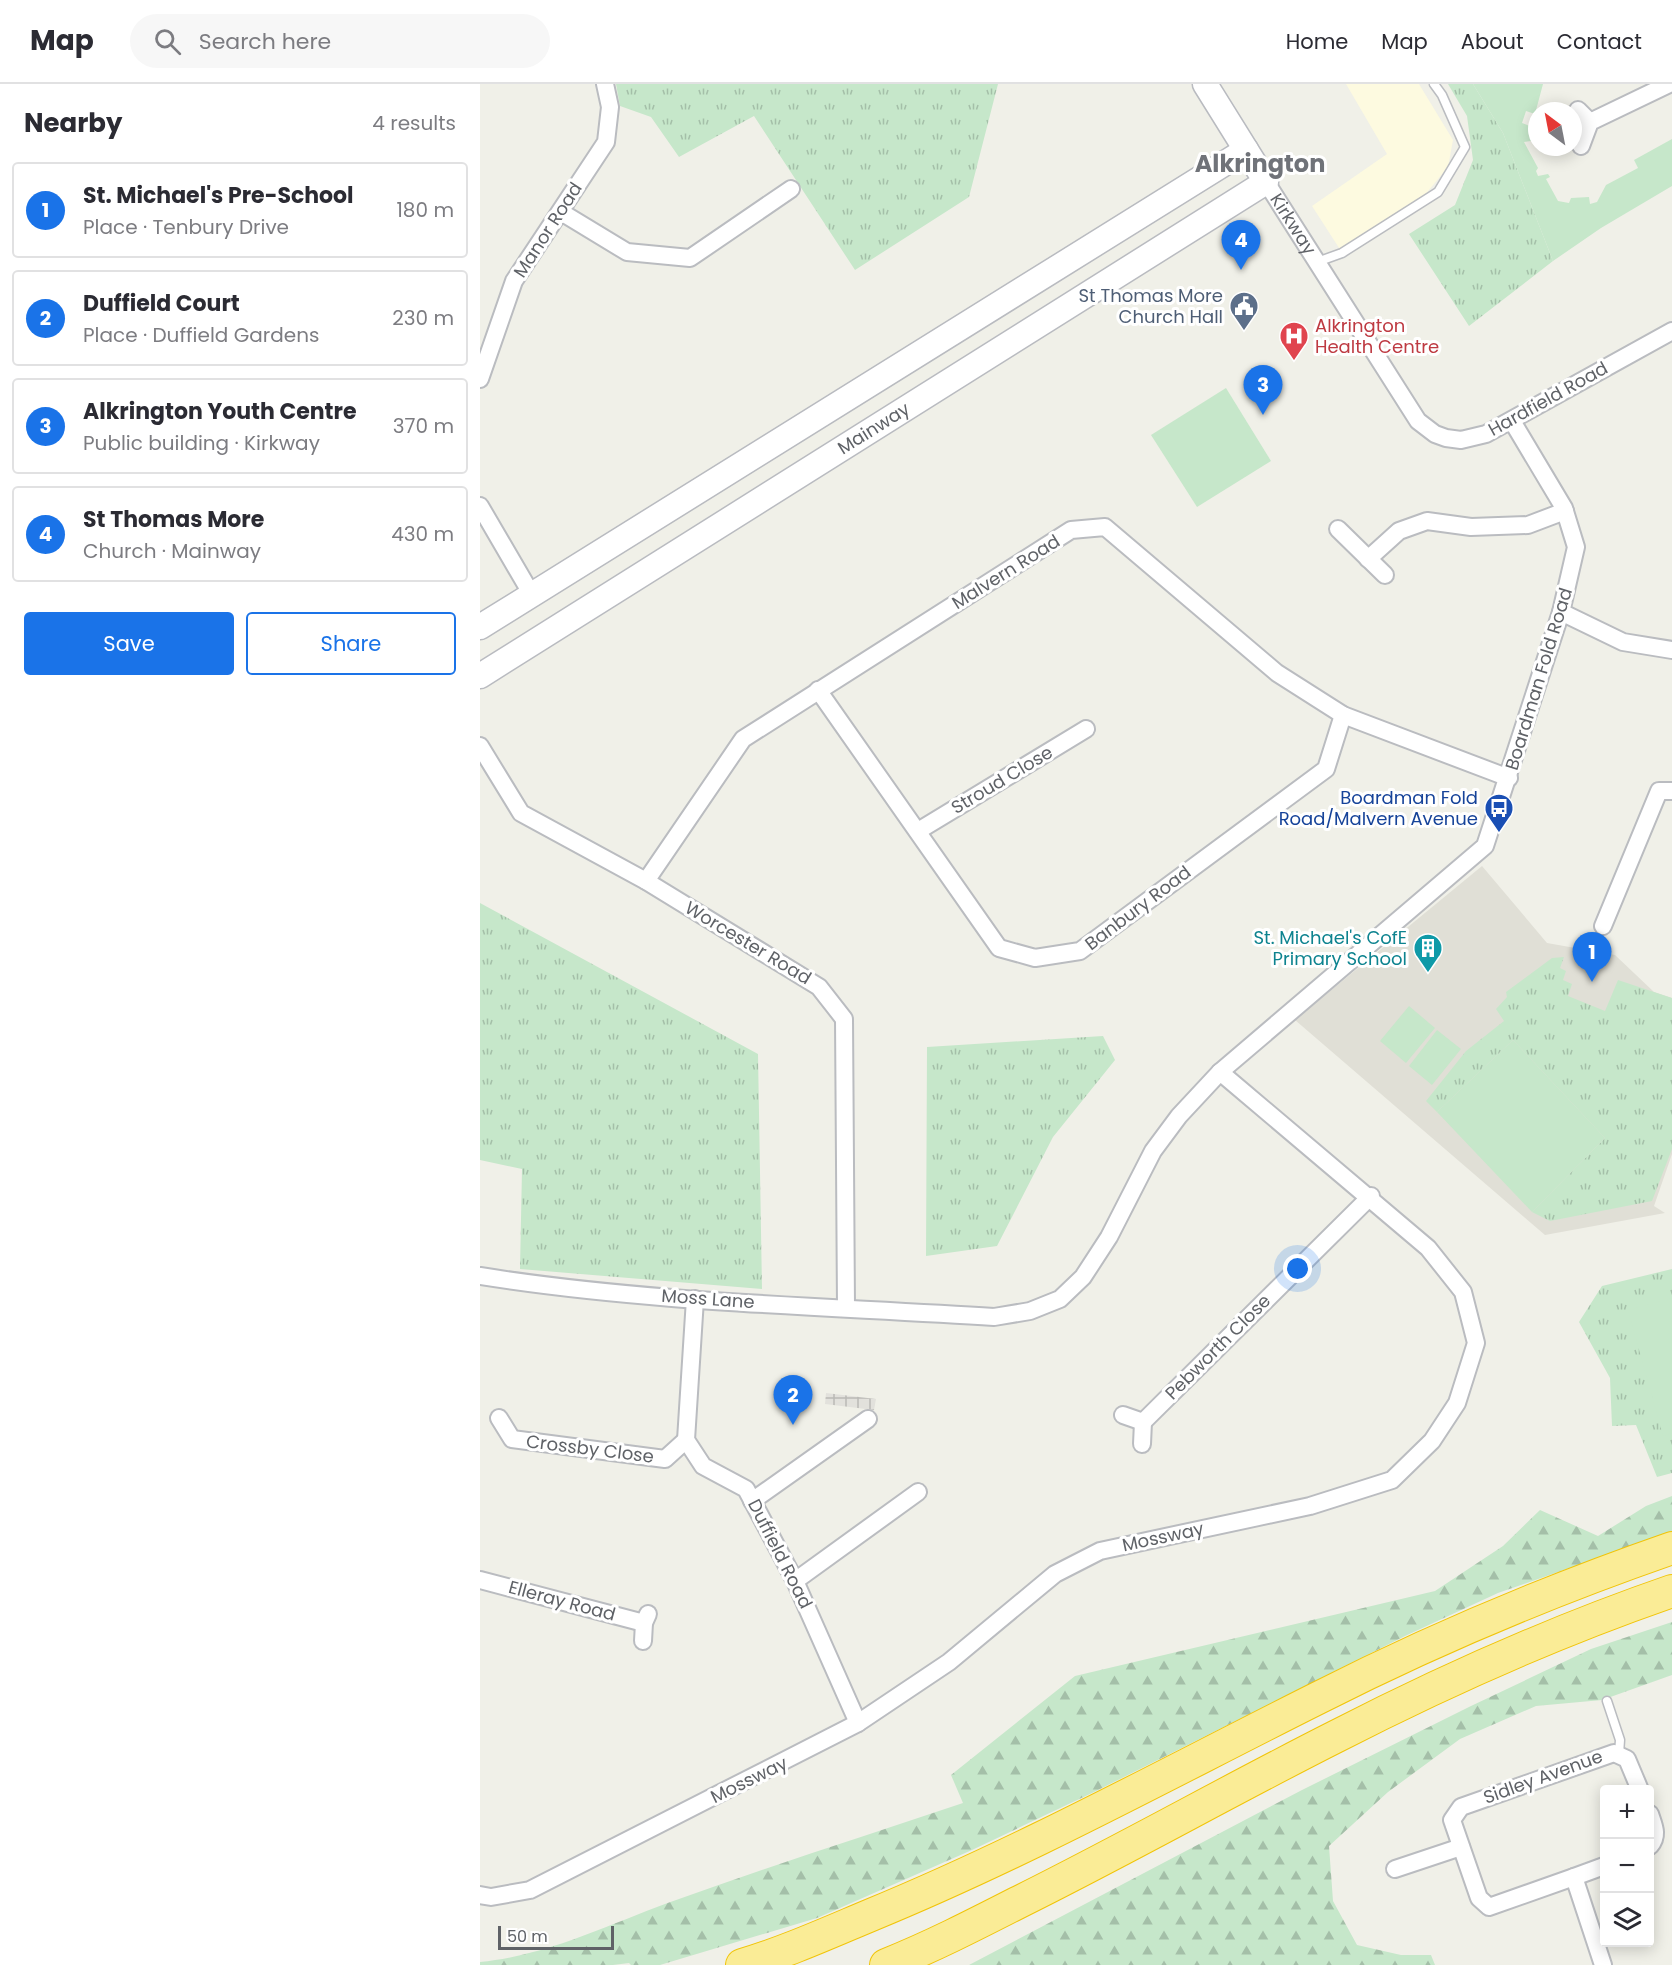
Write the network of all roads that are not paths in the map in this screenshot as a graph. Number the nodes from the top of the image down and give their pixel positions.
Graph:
1 (604, 84) edge
2 (1205, 84) edge
3 (1434, 84) edge
4 (1669, 84) edge
5 (1582, 136) edge
6 (1246, 150) junction
7 (1266, 182) junction
8 (790, 189) dead end
9 (561, 212) junction
10 (1317, 262) junction
11 (1671, 332) edge
12 (908, 360) junction
13 (1383, 362) joint
14 (480, 379) edge
15 (928, 393) junction
16 (1512, 421) junction
17 (480, 506) edge
18 (1565, 511) junction
19 (1338, 530) dead end
20 (1368, 559) junction
21 (566, 573) junction
22 (1385, 575) dead end
23 (531, 595) junction
24 (588, 606) junction
25 (1561, 612) junction
26 (487, 622) edge
27 (1672, 650) edge
28 (516, 652) junction
29 (480, 676) edge
30 (818, 690) junction
31 (1343, 715) junction
32 (1086, 729) dead end
33 (480, 746) edge
34 (1509, 778) junction
35 (1672, 790) edge
36 (918, 831) junction
37 (646, 881) junction
38 (1603, 926) dead end
39 (1220, 1072) junction
40 (1371, 1196) junction
41 (480, 1276) edge
42 (696, 1299) junction
43 (846, 1307) junction
44 (938, 1313) joint
45 (1123, 1415) dead end
46 (499, 1418) dead end
47 (868, 1419) dead end
48 (1143, 1422) junction
49 (686, 1440) junction
50 (1142, 1444) dead end
51 (918, 1492) dead end
52 (752, 1501) junction
53 (1672, 1548) edge
54 (480, 1580) edge
55 (795, 1581) junction
56 (1672, 1592) edge
57 (643, 1641) dead end
58 (1606, 1701) dead end
59 (858, 1723) junction
60 (1619, 1754) junction
61 (1638, 1785) edge
62 (1461, 1847) junction
63 (1600, 1868) edge
64 (1395, 1869) dead end
65 (1574, 1877) junction
66 (480, 1895) edge
67 (742, 1965) edge
68 (886, 1965) edge
69 (1603, 1965) edge

1 - 9 street, Manor Road
2 - 6 street, Kirkway
3 - 10 lane
4 - 5 street
6 - 7 street, Kirkway
6 - 12 street
7 - 10 street, Kirkway
7 - 15 street, Mainway
8 - 9 street
9 - 14 street, Manor Road
10 - 13 street, Kirkway
11 - 16 street, Hardfield Road
12 - 15 street
12 - 21 street
13 - 16 street, Hardfield Road
15 - 24 street, Mainway
16 - 18 street, Boardman Fold Road
17 - 23 street
18 - 20 street
18 - 25 street, Boardman Fold Road
19 - 20 street
20 - 22 street
21 - 23 street
21 - 24 street
23 - 26 street
24 - 28 street, Mainway
25 - 27 street
25 - 34 street, Boardman Fold Road
26 - 28 street
28 - 29 street, Mainway
30 - 31 street, Malvern Road
30 - 36 street, Banbury Road
30 - 37 street, Malvern Road
31 - 34 street, Malvern Road
31 - 36 street, Banbury Road
32 - 36 street, Stroud Close
33 - 37 street, Worcester Road
34 - 39 street, Boardman Fold Road
35 - 38 street
37 - 43 street, Worcester Road
39 - 40 street, Mossway
39 - 44 street, Boardman Fold Road
40 - 48 street, Pebworth Close
40 - 59 street, Mossway
41 - 42 street, Moss Lane
42 - 43 street, Moss Lane
42 - 49 street
43 - 44 street, Moss Lane
45 - 48 street
46 - 49 street, Crossby Close
47 - 52 street
48 - 50 street
49 - 52 street, Duffield Road
51 - 55 street
52 - 55 street, Duffield Road
53 - 67 highway
54 - 57 street, Elleray Road
55 - 59 street, Duffield Road
56 - 68 highway
58 - 60 lane
59 - 66 street, Mossway
60 - 61 street, Sidley Avenue
60 - 62 street, Sidley Avenue
62 - 64 street
62 - 65 street
63 - 65 street
65 - 69 street

